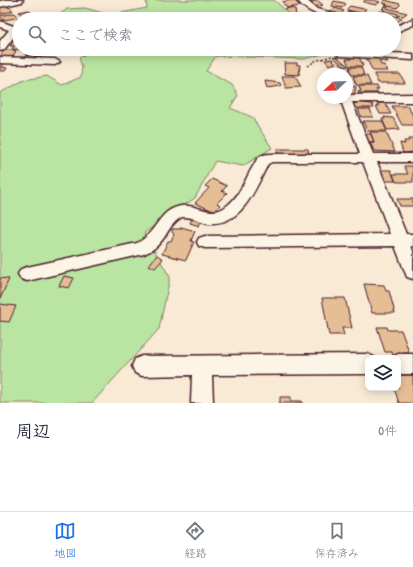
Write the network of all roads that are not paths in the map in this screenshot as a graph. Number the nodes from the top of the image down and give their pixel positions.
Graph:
1 (19, 0) edge
2 (301, 0) edge
3 (0, 4) edge
4 (318, 12) edge
5 (413, 22) edge
6 (0, 24) edge
7 (401, 27) edge
8 (12, 28) edge
9 (12, 33) edge
10 (0, 48) edge
11 (390, 56) edge
12 (413, 57) edge
13 (0, 60) edge
14 (55, 62) dead end
15 (413, 98) edge
16 (413, 158) edge
17 (369, 159) junction
18 (407, 240) edge
19 (205, 242) dead end
20 (413, 272) edge
21 (27, 274) dead end
22 (365, 364) edge
23 (401, 364) edge
24 (413, 364) edge
25 (202, 365) junction
26 (142, 366) dead end
27 (202, 403) edge

1 - 3 street
2 - 4 street
5 - 7 street
6 - 8 street
9 - 10 street
11 - 12 street
13 - 14 street
15 - 17 street
16 - 17 street
17 - 18 street
17 - 21 street
18 - 19 street
18 - 20 street
22 - 25 street
23 - 24 street
25 - 26 street
25 - 27 street

